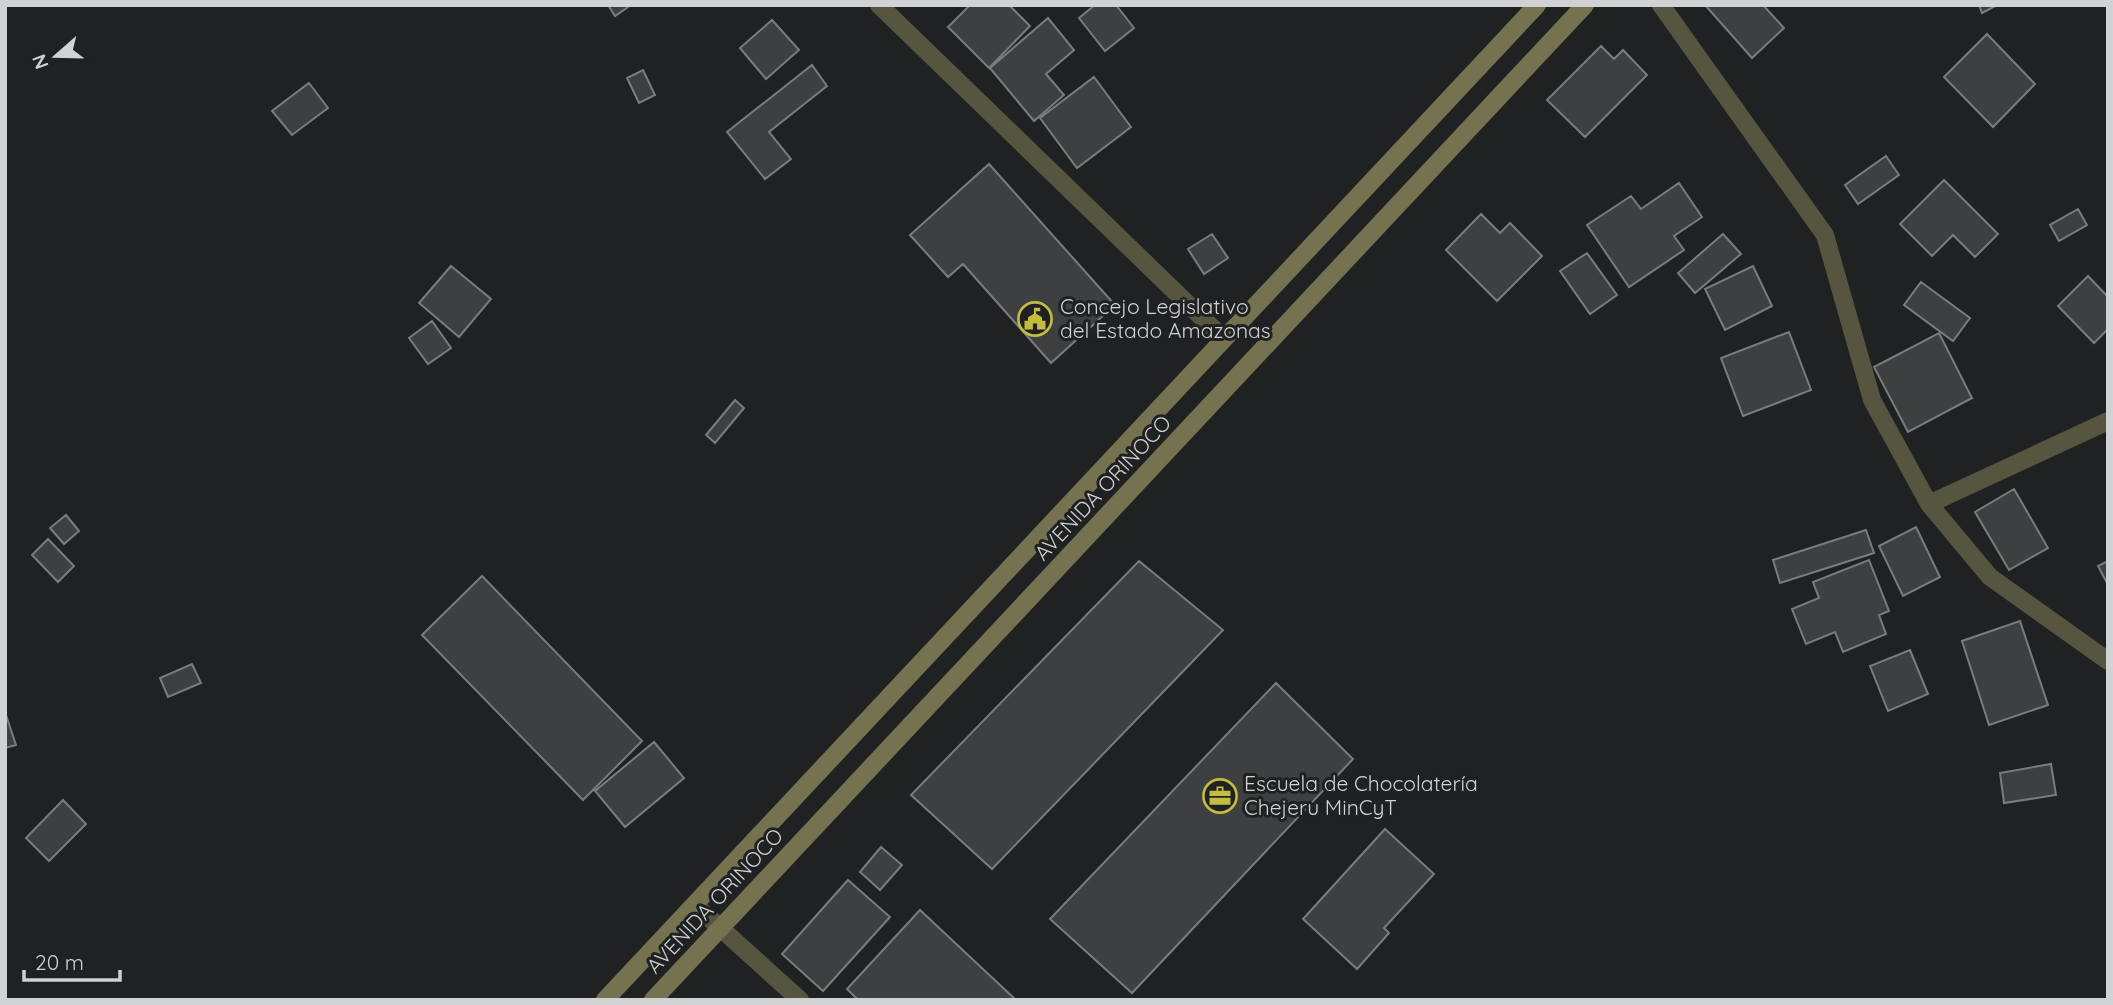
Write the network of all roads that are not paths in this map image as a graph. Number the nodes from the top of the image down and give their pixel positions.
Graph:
1 (879, 5) edge
2 (1537, 5) edge
3 (1585, 5) edge
4 (1661, 5) edge
5 (1224, 339) junction
6 (2108, 421) edge
7 (1929, 504) junction
8 (2108, 661) edge
9 (695, 905) junction
10 (721, 928) junction
11 (605, 1000) edge
12 (653, 1000) edge
13 (800, 1000) edge

1 - 5 street
2 - 5 street, AVENIDA ORINOCO
3 - 10 street, AVENIDA ORINOCO
4 - 7 street
5 - 9 street, AVENIDA ORINOCO
6 - 7 street
7 - 8 street
9 - 10 street
9 - 11 street, AVENIDA ORINOCO
10 - 12 street, AVENIDA ORINOCO
10 - 13 street

